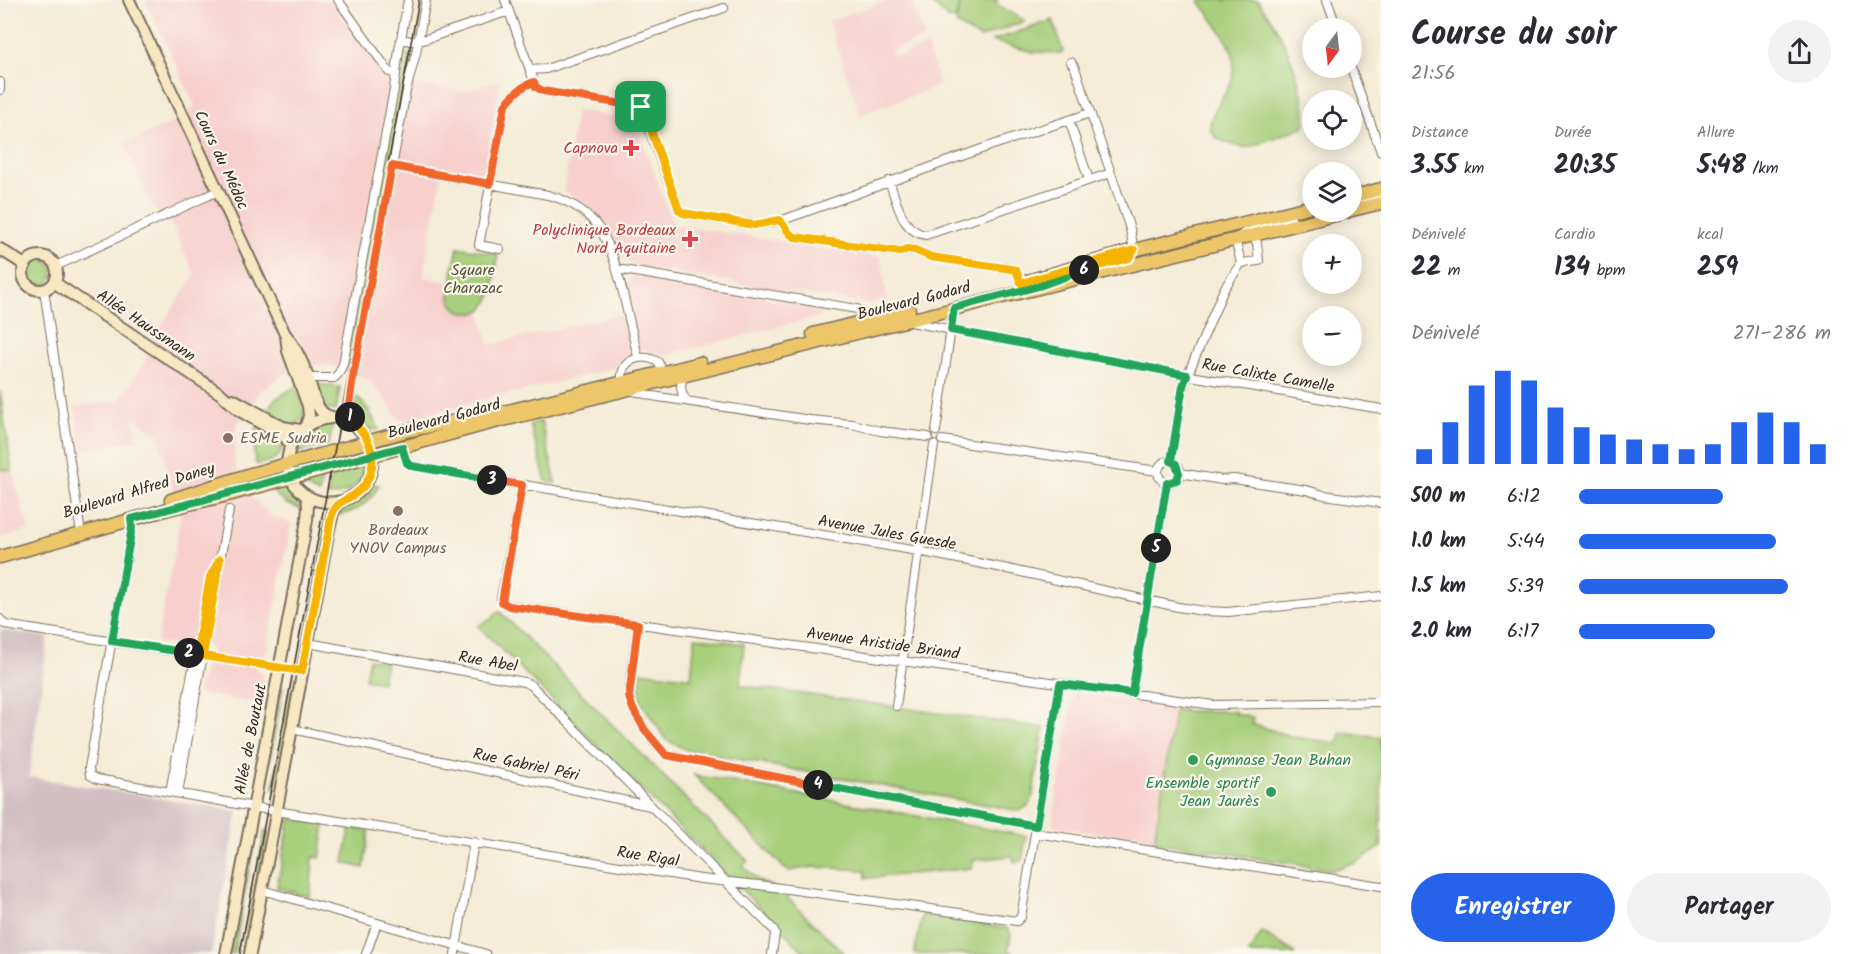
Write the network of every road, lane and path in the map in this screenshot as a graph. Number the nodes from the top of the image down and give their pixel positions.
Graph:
1 (129, 0) edge
2 (338, 0) edge
3 (408, 0) edge
4 (426, 0) edge
5 (506, 0) edge
6 (1327, 0) edge
7 (724, 8) dead end
8 (509, 11) junction
9 (1333, 18) edge
10 (401, 39) junction
11 (418, 41) junction
12 (1071, 62) dead end
13 (530, 70) junction
14 (396, 74) junction
15 (1355, 78) edge
16 (0, 82) edge
17 (534, 82) junction
18 (0, 90) edge
19 (1090, 113) junction
20 (1069, 120) junction
21 (1381, 152) edge
22 (392, 166) junction
23 (1111, 173) junction
24 (1089, 180) junction
25 (889, 181) junction
26 (490, 184) junction
27 (1381, 189) edge
28 (218, 191) junction
29 (1362, 194) edge
30 (1381, 195) edge
31 (1362, 201) edge
32 (1381, 203) edge
33 (1362, 208) edge
34 (1302, 210) edge
35 (1302, 212) edge
36 (780, 220) junction
37 (1302, 220) edge
38 (1304, 222) edge
39 (1230, 227) junction
40 (1276, 229) junction
41 (1250, 233) junction
42 (1235, 239) junction
43 (0, 249) edge
44 (500, 249) dead end
45 (1134, 250) junction
46 (1149, 259) junction
47 (1241, 263) junction
48 (25, 265) junction
49 (56, 266) junction
50 (617, 269) junction
51 (55, 283) junction
52 (1021, 283) junction
53 (1039, 286) junction
54 (44, 290) junction
55 (954, 308) junction
56 (864, 321) junction
57 (903, 321) junction
58 (951, 330) junction
59 (285, 334) junction
60 (638, 357) junction
61 (663, 372) junction
62 (1187, 375) junction
63 (308, 376) junction
64 (683, 376) junction
65 (626, 386) junction
66 (221, 394) junction
67 (689, 402) junction
68 (1381, 409) edge
69 (331, 418) junction
70 (356, 426) junction
71 (303, 428) junction
72 (936, 431) junction
73 (928, 437) junction
74 (942, 440) junction
75 (368, 441) junction
76 (290, 445) junction
77 (934, 445) junction
78 (402, 447) junction
79 (372, 454) junction
80 (1171, 461) junction
81 (288, 463) junction
82 (1158, 471) junction
83 (1179, 473) junction
84 (291, 477) junction
85 (1167, 483) junction
86 (522, 485) junction
87 (306, 495) junction
88 (342, 501) junction
89 (1381, 503) edge
90 (229, 510) dead end
91 (131, 519) junction
92 (80, 527) junction
93 (0, 549) edge
94 (918, 551) junction
95 (0, 557) edge
96 (1381, 596) edge
97 (1148, 600) junction
98 (0, 620) edge
99 (638, 624) junction
100 (112, 641) junction
101 (308, 643) junction
102 (200, 655) junction
103 (902, 660) junction
104 (280, 668) junction
105 (302, 671) junction
106 (1060, 684) junction
107 (1132, 693) junction
108 (1381, 702) edge
109 (896, 706) dead end
110 (292, 729) junction
111 (174, 792) junction
112 (642, 801) junction
113 (254, 806) junction
114 (276, 811) junction
115 (1036, 830) junction
116 (474, 842) junction
117 (722, 880) junction
118 (734, 885) junction
119 (1381, 888) edge
120 (262, 890) junction
121 (377, 923) junction
122 (456, 950) edge
123 (226, 954) edge
124 (250, 954) edge
125 (366, 954) edge
126 (486, 954) edge
127 (772, 954) edge

1 - 28 main road, Cours du Médoc
2 - 14 street
3 - 10 street
4 - 11 street
5 - 8 street
6 - 9 street
7 - 13 street
8 - 11 street
8 - 13 street
10 - 11 street
10 - 14 street
11 - 22 street
12 - 19 street
13 - 17 street
14 - 63 street
15 - 21 street
16 - 18 street
17 - 26 street
17 - 36 street
19 - 20 street
19 - 23 street
20 - 24 street
20 - 25 street
22 - 26 street
22 - 70 street
23 - 24 street
23 - 45 street
24 - 25 street
25 - 36 street
26 - 44 street
26 - 50 street
27 - 29 main road
28 - 49 street
28 - 59 main road, Cours du Médoc
30 - 31 street
32 - 33 main road, Boulevard Godard
34 - 39 main road, Boulevard Godard
35 - 41 street
36 - 52 street
37 - 40 street
38 - 40 main road, Boulevard Godard
39 - 41 street
39 - 45 main road, Boulevard Godard
40 - 41 main road, Boulevard Godard
41 - 42 main road, Boulevard Godard
41 - 47 street
42 - 46 main road, Boulevard Godard
42 - 47 street
43 - 48 main road
45 - 46 street
45 - 52 main road, Boulevard Godard
45 - 53 street
46 - 53 main road, Boulevard Godard
47 - 62 street
48 - 49 main road
48 - 54 main road
49 - 51 main road
50 - 56 street
50 - 60 street
51 - 54 main road
51 - 66 main road, Allée Haussmann
52 - 56 main road, Boulevard Godard
53 - 55 main road, Boulevard Godard
54 - 92 street
55 - 57 main road, Boulevard Godard
55 - 58 street
56 - 61 main road, Boulevard Godard
57 - 58 street, Rue Calixte Camelle
57 - 64 main road, Boulevard Godard
58 - 62 street, Rue Calixte Camelle
58 - 72 street
59 - 63 main road, Cours du Médoc
59 - 71 main road, Cours du Médoc
60 - 61 street
60 - 65 street
61 - 65 main road, Boulevard Godard
62 - 68 street, Rue Calixte Camelle
62 - 80 street
63 - 69 main road, Cours du Médoc
64 - 65 main road, Boulevard Godard
64 - 67 street
65 - 67 street
65 - 75 main road, Boulevard Godard
65 - 78 main road, Boulevard Godard
66 - 71 main road, Allée Haussmann
66 - 76 main road, Allée Haussmann
67 - 73 street
69 - 70 main road
69 - 71 main road
70 - 75 main road
71 - 76 main road
72 - 73 street
72 - 74 street
73 - 77 street
74 - 77 street
74 - 82 street
75 - 79 main road
75 - 81 main road, Boulevard Godard
76 - 81 main road
77 - 94 street
78 - 79 main road, Boulevard Godard
78 - 86 street, Avenue Jules Guesde
79 - 84 main road, Boulevard Godard
79 - 88 main road
80 - 82 street
80 - 83 street
81 - 84 main road
81 - 92 main road, Boulevard Alfred Daney
82 - 85 street
83 - 85 street
83 - 89 street
84 - 87 main road
84 - 91 main road, Boulevard Alfred Daney
85 - 97 street
86 - 94 street, Avenue Jules Guesde
86 - 99 street, Avenue Aristide Briand
87 - 88 main road
87 - 104 main road, Allée de Boutaut
88 - 101 main road
90 - 102 street
91 - 95 main road, Boulevard Alfred Daney
91 - 100 street
92 - 93 main road, Boulevard Alfred Daney
94 - 97 street, Avenue Jules Guesde
94 - 103 street
96 - 97 street, Avenue Jules Guesde
97 - 107 street
98 - 100 street
99 - 103 street, Avenue Aristide Briand
99 - 115 street
100 - 102 street
100 - 111 street, Rue Rigal
101 - 105 main road
101 - 112 street, Rue Abel
102 - 104 street
102 - 111 street
103 - 106 street, Avenue Aristide Briand
103 - 109 street
104 - 105 street
104 - 113 main road, Allée de Boutaut
105 - 110 main road
106 - 107 street, Avenue Aristide Briand
106 - 115 street
107 - 108 street, Avenue Aristide Briand
110 - 112 street, Rue Gabriel Péri
110 - 114 main road
111 - 113 street, Rue Rigal
112 - 117 street, Rue Abel
113 - 114 street, Rue Rigal
113 - 123 main road, Allée de Boutaut
114 - 116 street, Rue Rigal
114 - 120 main road
115 - 118 street
115 - 119 street
116 - 117 street, Rue Rigal
116 - 122 street
117 - 118 street
118 - 127 street
120 - 121 street
120 - 124 main road
121 - 122 street
121 - 125 street
122 - 126 street

